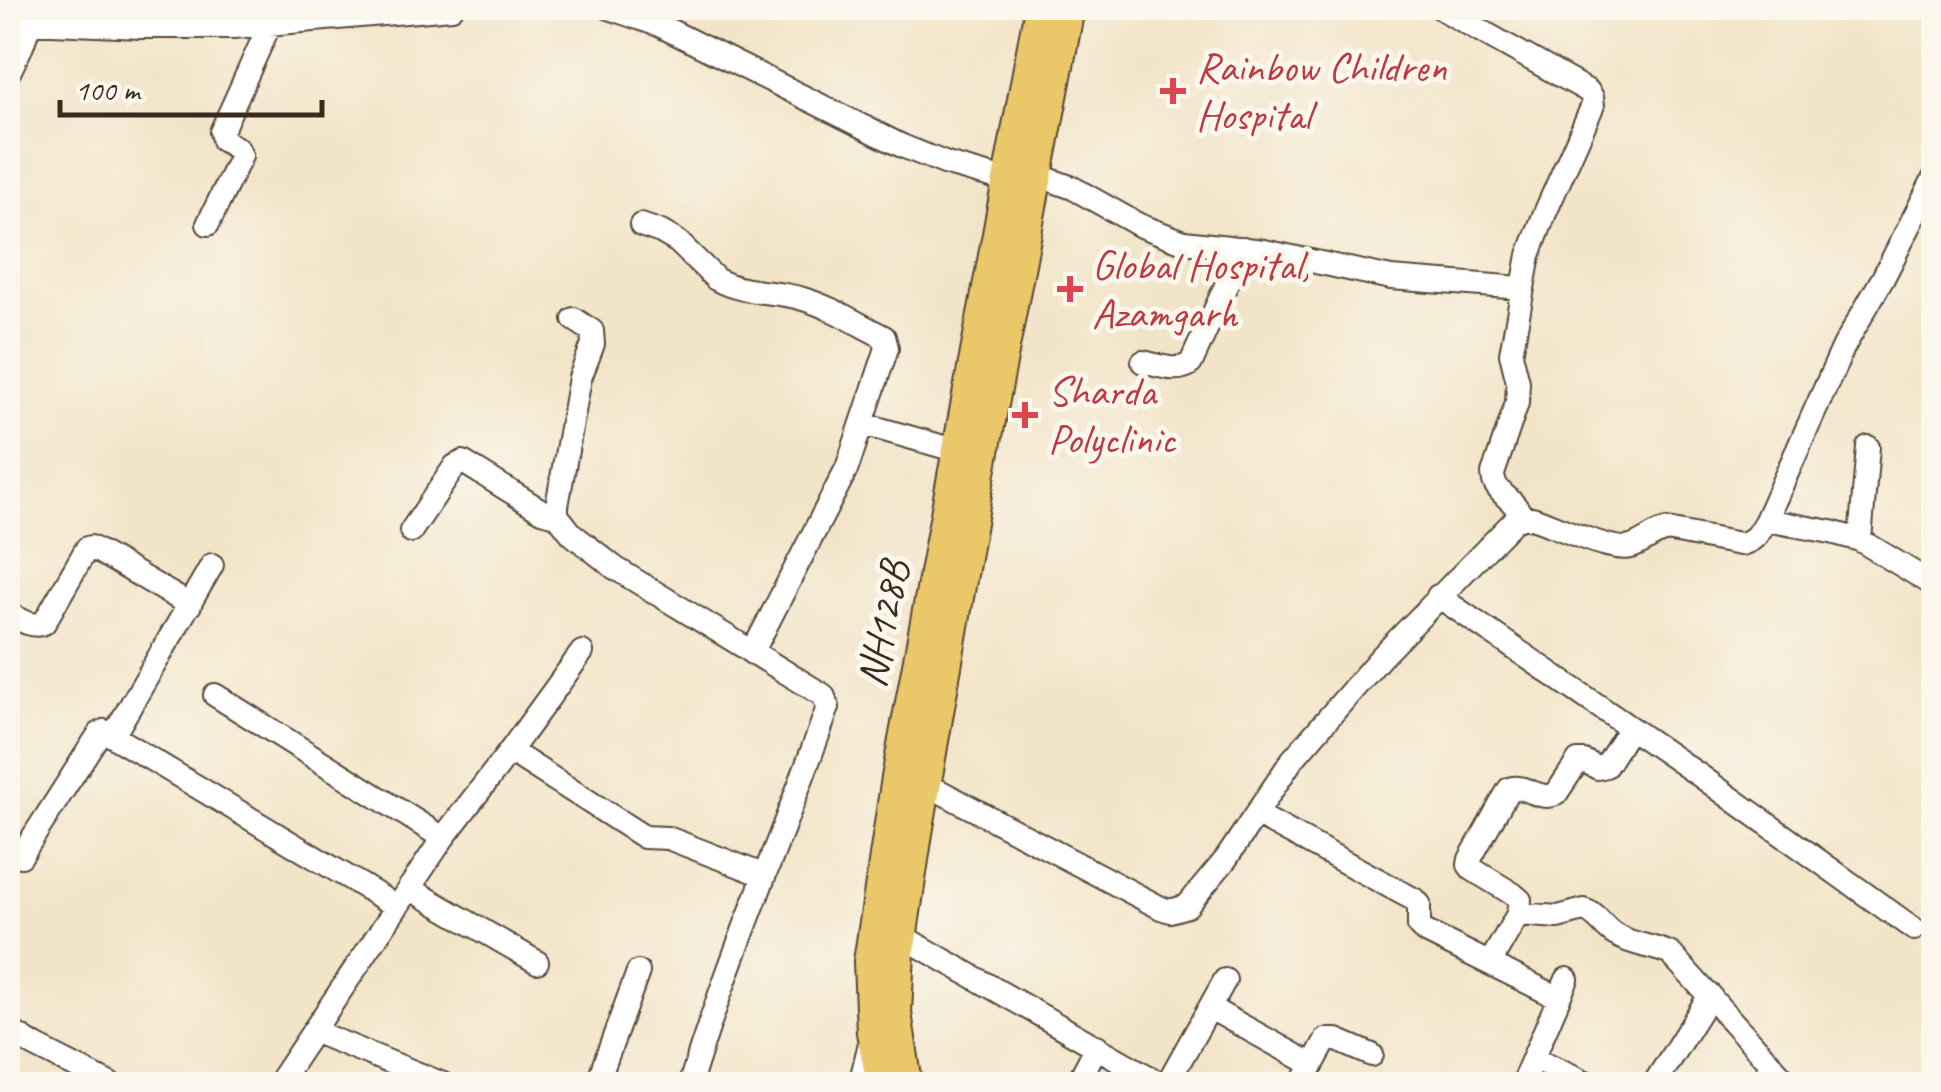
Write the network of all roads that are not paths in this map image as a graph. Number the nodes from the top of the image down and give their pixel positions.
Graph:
1 (452, 8) edge
2 (609, 8) edge
3 (1042, 8) edge
4 (1068, 8) edge
5 (1442, 8) edge
6 (62, 15) edge
7 (198, 18) edge
8 (19, 22) edge
9 (270, 24) junction
10 (8, 74) edge
11 (1023, 178) junction
12 (1934, 178) edge
13 (208, 224) dead end
14 (640, 225) dead end
15 (1243, 248) junction
16 (1521, 288) junction
17 (574, 319) dead end
18 (1143, 362) dead end
19 (863, 424) junction
20 (1868, 447) dead end
21 (958, 451) junction
22 (557, 515) junction
23 (1522, 518) junction
24 (1766, 520) junction
25 (411, 531) dead end
26 (1860, 540) junction
27 (212, 565) dead end
28 (1934, 585) edge
29 (1438, 596) junction
30 (190, 604) junction
31 (8, 613) edge
32 (582, 652) dead end
33 (752, 653) junction
34 (215, 695) dead end
35 (1630, 728) junction
36 (113, 736) junction
37 (510, 751) junction
38 (924, 783) junction
39 (1256, 814) junction
40 (443, 838) junction
41 (21, 856) dead end
42 (763, 875) junction
43 (402, 897) junction
44 (1518, 914) junction
45 (1914, 929) dead end
46 (900, 935) junction
47 (537, 962) dead end
48 (1490, 964) junction
49 (638, 972) dead end
50 (1226, 980) dead end
51 (1710, 995) junction
52 (1210, 1008) junction
53 (884, 1022) junction
54 (8, 1029) edge
55 (313, 1031) junction
56 (1097, 1046) junction
57 (1372, 1056) dead end
58 (1534, 1058) junction
59 (1308, 1075) edge
60 (110, 1084) edge
61 (278, 1084) edge
62 (444, 1084) edge
63 (597, 1084) edge
64 (690, 1084) edge
65 (860, 1084) edge
66 (883, 1084) edge
67 (906, 1084) edge
68 (1077, 1084) edge
69 (1164, 1084) edge
70 (1522, 1084) edge
71 (1590, 1084) edge
72 (1654, 1084) edge
73 (1789, 1084) edge

1 - 9 street
2 - 11 street
3 - 11 highway
4 - 11 highway
5 - 16 street
6 - 7 street
6 - 8 street
7 - 9 street
8 - 10 street
9 - 13 street
11 - 15 street
11 - 21 highway, NH128B
11 - 38 highway
12 - 24 street
14 - 19 street
15 - 16 street
15 - 18 street
16 - 23 street
17 - 22 street
19 - 21 street
19 - 33 street
20 - 26 street
21 - 53 highway, NH128B
22 - 25 street
22 - 33 street
23 - 24 street
23 - 29 street
24 - 26 street
26 - 28 street
27 - 30 street
29 - 35 street
29 - 39 street
30 - 31 street
30 - 36 street
32 - 37 street
33 - 42 street
34 - 40 street
35 - 44 street
35 - 45 street
36 - 41 street
36 - 43 street
37 - 40 street
37 - 42 street
38 - 39 street
38 - 46 highway
39 - 48 street
40 - 43 street
42 - 64 street
43 - 47 street
43 - 55 street
44 - 48 street
44 - 51 street
46 - 53 highway
46 - 56 street
48 - 58 street
49 - 63 street
50 - 52 street
51 - 72 street
51 - 73 street
52 - 59 street
52 - 69 street
53 - 65 street
53 - 66 highway, NH128B
53 - 67 highway
54 - 60 street
55 - 61 street
55 - 62 street
56 - 68 street
56 - 69 street
57 - 59 street
58 - 70 street
58 - 71 street

